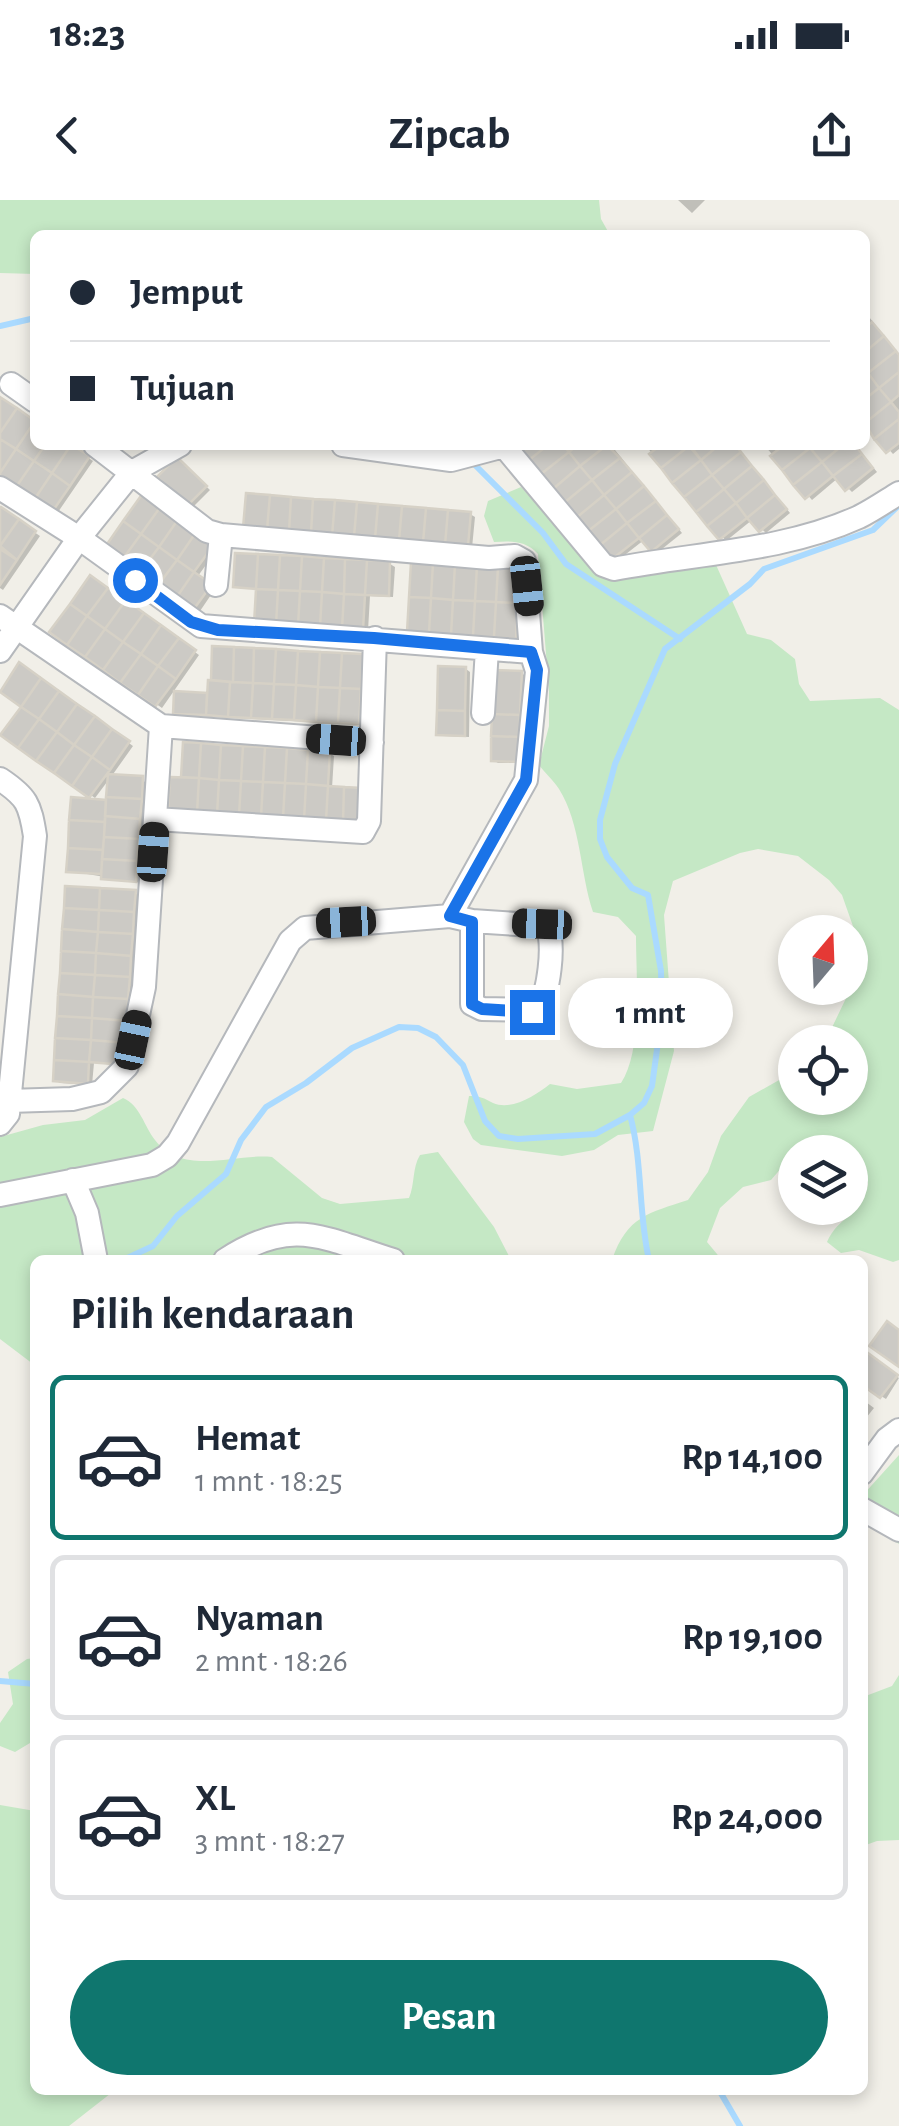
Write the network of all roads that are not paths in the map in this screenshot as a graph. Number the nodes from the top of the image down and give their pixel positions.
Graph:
1 (11, 384) dead end
2 (30, 398) edge
3 (102, 450) edge
4 (171, 450) edge
5 (379, 450) edge
6 (490, 450) edge
7 (507, 450) edge
8 (132, 472) junction
9 (0, 488) edge
10 (899, 492) edge
11 (221, 535) junction
12 (78, 538) junction
13 (216, 585) dead end
14 (9, 622) edge
15 (374, 638) junction
16 (488, 649) junction
17 (0, 651) edge
18 (531, 652) junction
19 (483, 714) dead end
20 (160, 726) junction
21 (372, 742) junction
22 (0, 778) edge
23 (155, 819) junction
24 (461, 919) junction
25 (8, 1052) edge
26 (9, 1101) junction
27 (0, 1124) edge
28 (72, 1180) junction
29 (0, 1195) edge
30 (95, 1255) edge
31 (235, 1255) edge
32 (375, 1255) edge
33 (899, 1430) edge
34 (868, 1465) edge
35 (868, 1512) edge
36 (899, 1530) edge

1 - 2 street
3 - 8 street
4 - 8 street
5 - 6 street
7 - 10 street
8 - 11 street
8 - 12 street
9 - 12 street
11 - 13 street
11 - 18 street
12 - 14 street
12 - 15 street
14 - 17 street
14 - 20 street
15 - 16 street
15 - 21 street
16 - 18 street
16 - 19 street
18 - 24 street
20 - 21 street
20 - 23 street
21 - 23 street
22 - 25 street
23 - 26 street
24 - 24 street
24 - 28 street
25 - 26 street
26 - 27 street
28 - 29 street
28 - 30 street
31 - 32 street
33 - 34 street
35 - 36 street

